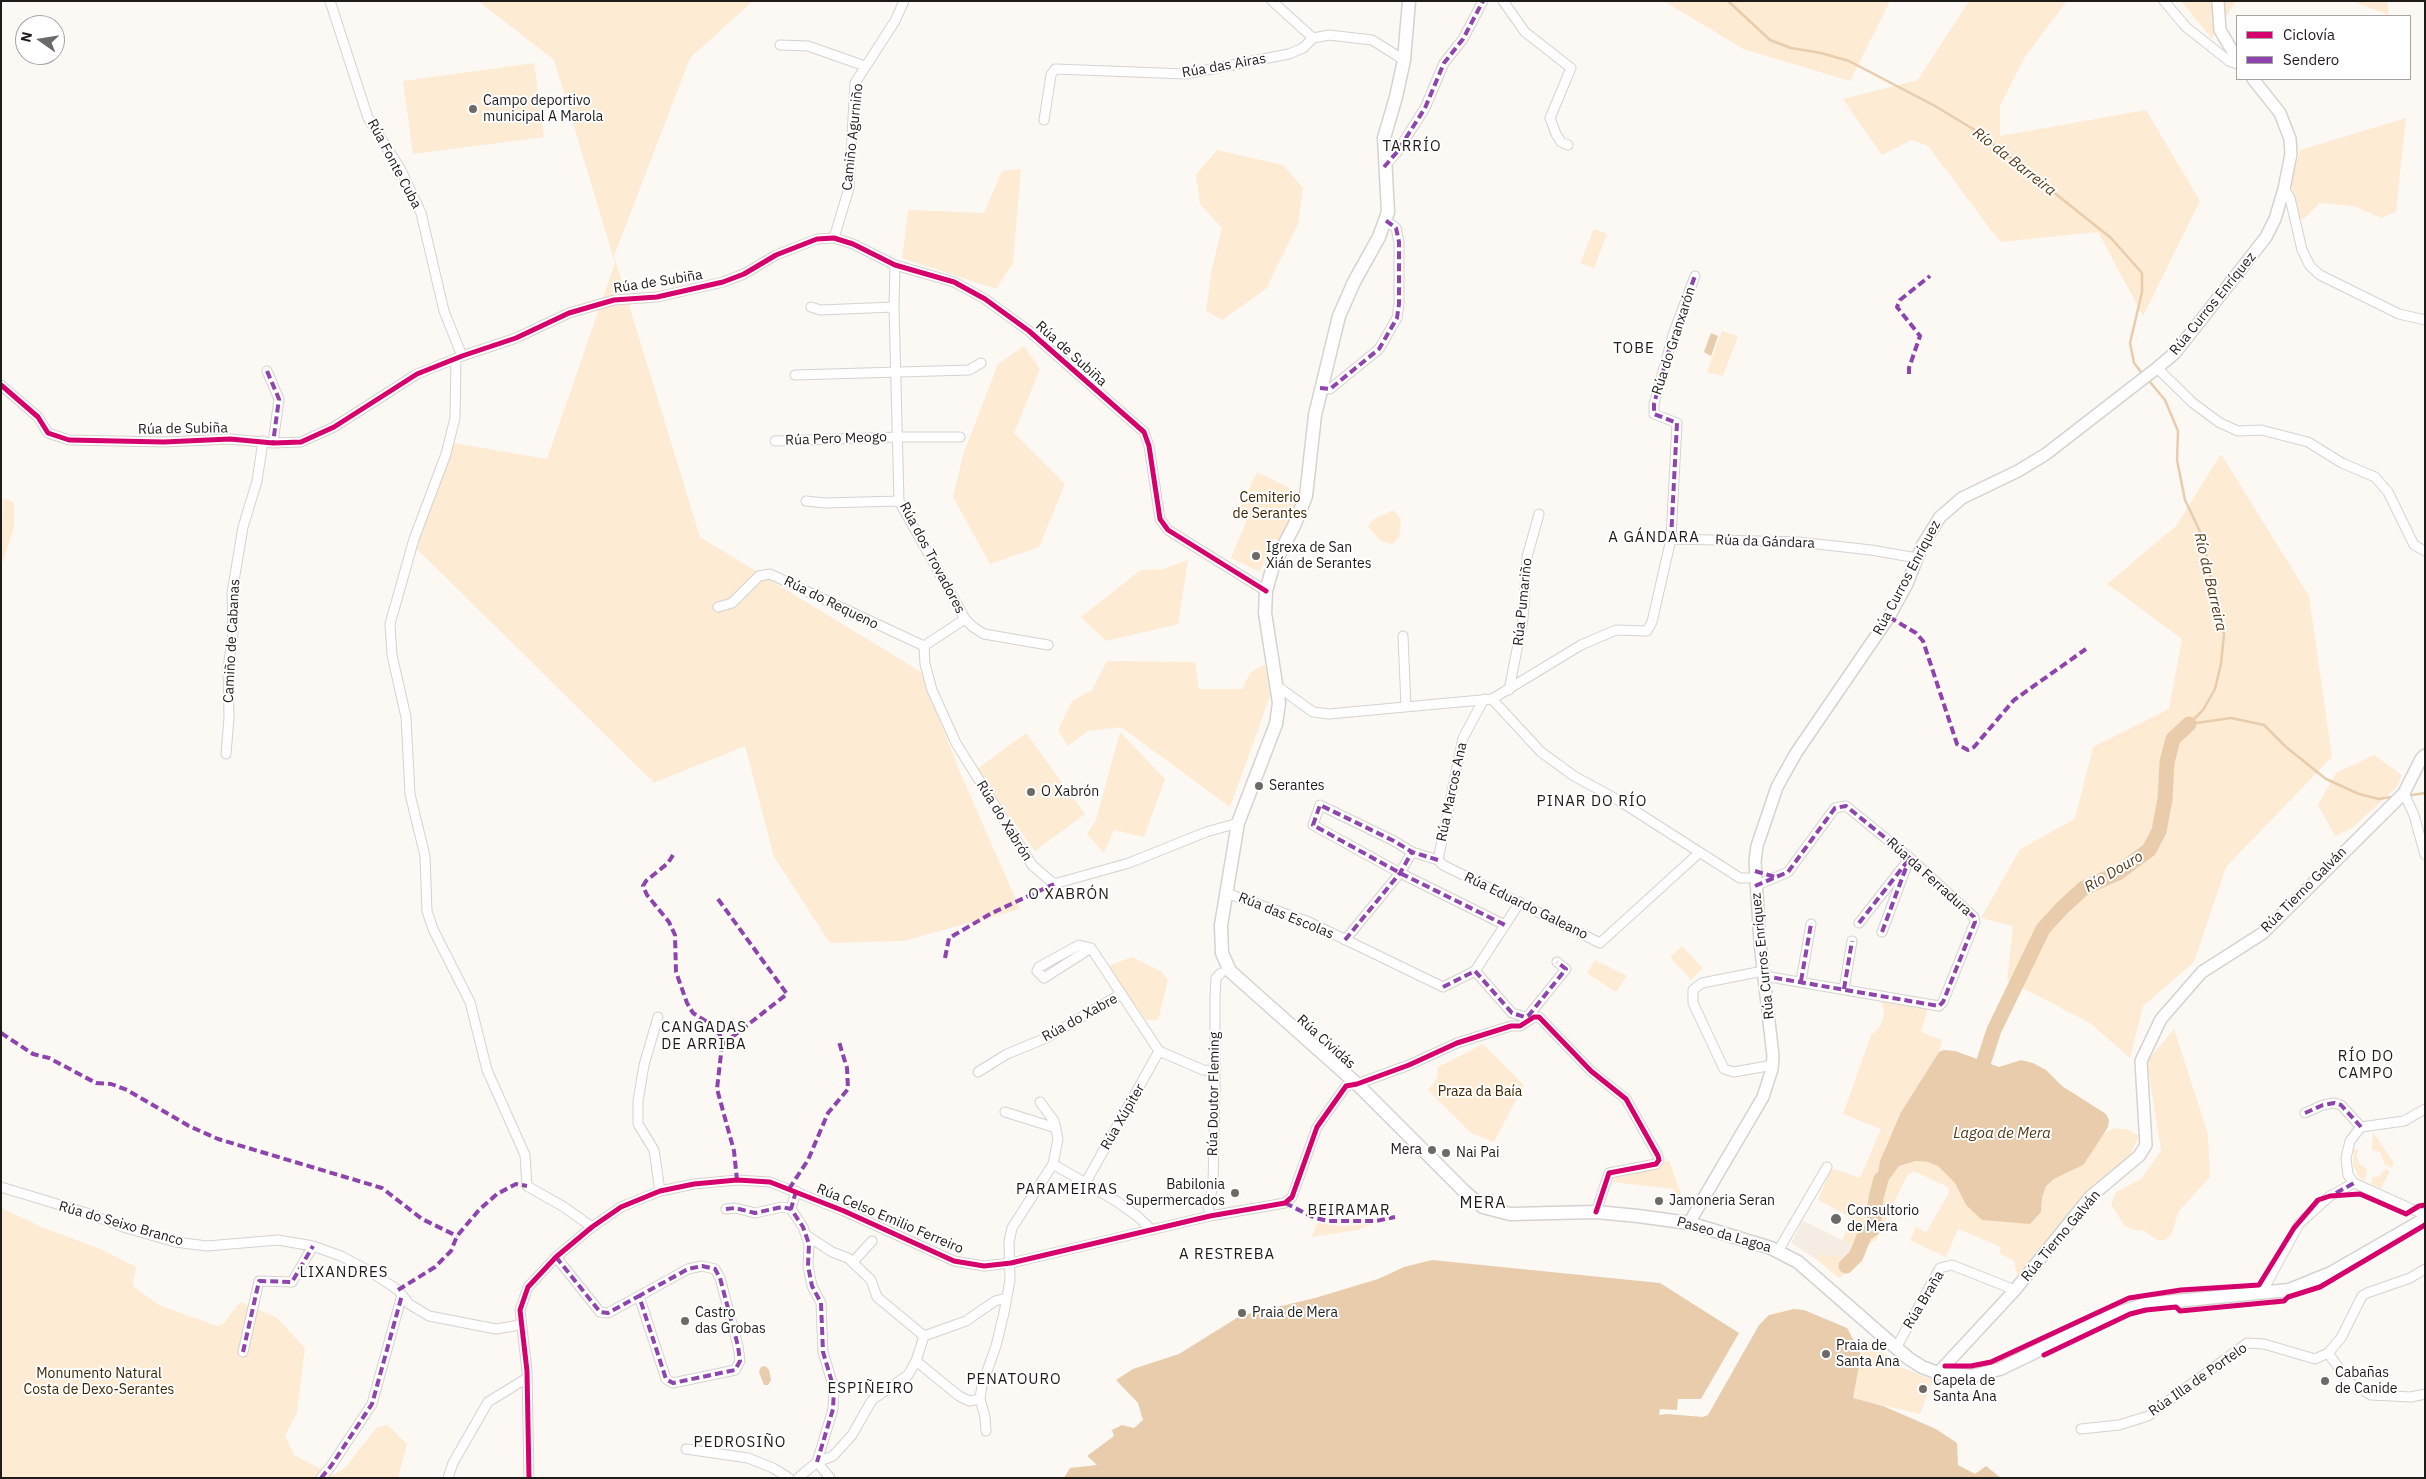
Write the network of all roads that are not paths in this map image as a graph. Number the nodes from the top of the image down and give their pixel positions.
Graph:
1 (330, 1) edge
2 (904, 1) edge
3 (1272, 1) edge
4 (1408, 1) edge
5 (1483, 1) edge
6 (1503, 1) edge
7 (2164, 1) edge
8 (2218, 1) edge
9 (1313, 38) junction
10 (780, 45) dead end
11 (2236, 57) edge
12 (1404, 60) junction
13 (2236, 64) edge
14 (865, 66) junction
15 (2254, 80) edge
16 (1044, 120) dead end
17 (1568, 146) dead end
18 (1384, 167) junction
19 (2284, 189) junction
20 (1385, 220) junction
21 (834, 238) junction
22 (895, 265) junction
23 (1695, 276) dead end
24 (811, 306) dead end
25 (894, 307) junction
26 (2425, 320) edge
27 (459, 357) junction
28 (981, 363) dead end
29 (2157, 368) junction
30 (266, 371) dead end
31 (895, 372) junction
32 (795, 375) dead end
33 (1, 385) edge
34 (1320, 388) junction
35 (898, 437) junction
36 (960, 438) dead end
37 (775, 441) dead end
38 (263, 442) junction
39 (273, 443) junction
40 (899, 500) junction
41 (806, 501) dead end
42 (1539, 514) dead end
43 (1671, 540) junction
44 (2425, 552) edge
45 (1917, 558) junction
46 (1266, 591) junction
47 (718, 607) dead end
48 (965, 619) junction
49 (1403, 636) dead end
50 (1048, 645) dead end
51 (924, 646) junction
52 (1277, 686) junction
53 (1509, 690) junction
54 (1488, 699) junction
55 (1406, 707) junction
56 (226, 754) dead end
57 (2425, 755) edge
58 (2404, 793) junction
59 (1238, 823) junction
60 (1412, 852) junction
61 (1699, 853) junction
62 (2425, 855) edge
63 (1910, 858) junction
64 (1438, 860) junction
65 (1400, 873) junction
66 (1774, 876) junction
67 (1755, 878) junction
68 (1226, 893) junction
69 (1520, 902) junction
70 (1859, 923) dead end
71 (1811, 924) dead end
72 (1505, 926) junction
73 (1882, 932) dead end
74 (1344, 940) junction
75 (1852, 941) dead end
76 (1090, 948) junction
77 (1557, 962) dead end
78 (1224, 967) junction
79 (1475, 971) junction
80 (1764, 974) junction
81 (1801, 981) junction
82 (1844, 989) junction
83 (1121, 994) junction
84 (658, 1017) dead end
85 (1160, 1051) junction
86 (1772, 1064) junction
87 (1215, 1071) junction
88 (978, 1072) dead end
89 (1357, 1084) junction
90 (1040, 1102) dead end
91 (2425, 1109) edge
92 (1005, 1112) dead end
93 (2305, 1112) dead end
94 (2361, 1127) junction
95 (1056, 1128) junction
96 (1053, 1164) junction
97 (1827, 1167) dead end
98 (1086, 1182) junction
99 (2354, 1184) junction
100 (1, 1187) edge
101 (660, 1191) junction
102 (796, 1191) junction
103 (1471, 1198) joint
104 (726, 1209) dead end
105 (791, 1209) junction
106 (1596, 1212) junction
107 (1210, 1216) junction
108 (2425, 1217) edge
109 (1689, 1223) junction
110 (592, 1227) junction
111 (1152, 1230) junction
112 (806, 1236) junction
113 (872, 1241) dead end
114 (313, 1246) junction
115 (1778, 1251) junction
116 (556, 1257) junction
117 (853, 1262) junction
118 (1011, 1263) junction
119 (2425, 1269) edge
120 (2015, 1290) junction
121 (2262, 1294) junction
122 (402, 1295) junction
123 (638, 1296) junction
124 (1006, 1298) junction
125 (520, 1325) junction
126 (924, 1336) junction
127 (1896, 1348) junction
128 (243, 1352) dead end
129 (2328, 1353) junction
130 (916, 1361) junction
131 (1938, 1373) junction
132 (527, 1378) junction
133 (2425, 1394) edge
134 (980, 1399) junction
135 (2080, 1429) dead end
136 (986, 1431) dead end
137 (686, 1449) dead end
138 (817, 1462) junction
139 (321, 1478) edge
140 (448, 1478) edge
141 (529, 1478) edge
142 (789, 1478) edge
143 (798, 1478) edge
144 (830, 1478) edge

1 - 27 street, Rúa Fonte Cuba
2 - 14 street, Camiño Agurniño
3 - 9 street
4 - 12 main road, Rúa Doutor Fleming
5 - 18 street
6 - 17 street
7 - 13 street
8 - 11 street
9 - 12 street
9 - 16 street, Rúa das Airas
10 - 14 street, Camiño Agurniño
12 - 18 main road, Rúa Doutor Fleming
14 - 21 street, Camiño Agurniño
15 - 19 street, Rúa Curros Enríquez
18 - 20 main road, Rúa Doutor Fleming
19 - 26 street
19 - 29 street, Rúa Curros Enríquez
20 - 34 main road, Rúa Doutor Fleming
20 - 34 street
21 - 22 street, Rúa de Subiña
21 - 27 street, Rúa de Subiña
22 - 25 street, Rúa dos Trovadores
22 - 46 street, Rúa de Subiña
23 - 43 street, Rúa do Granxarón
24 - 25 street
25 - 31 street, Rúa dos Trovadores
27 - 39 street, Rúa de Subiña
27 - 110 street
28 - 31 street
29 - 44 street
29 - 45 street, Rúa Curros Enríquez
30 - 39 street
31 - 32 street
31 - 35 street, Rúa dos Trovadores
33 - 38 street, Rúa de Subiña
34 - 46 main road, Rúa Doutor Fleming
35 - 36 street
35 - 37 street, Rúa Pero Meogo
35 - 40 street, Rúa dos Trovadores
38 - 39 street, Rúa de Subiña
38 - 56 street, Camiño de Cabanas
40 - 41 street
40 - 48 street, Rúa dos Trovadores
42 - 53 street, Rúa Pumariño
43 - 45 street, Rúa da Gándara
43 - 53 street
45 - 67 street, Rúa Curros Enríquez
46 - 52 main road, Rúa Doutor Fleming
47 - 51 street, Rúa do Requeno
48 - 50 street, Rúa dos Trovadores
48 - 51 street
49 - 55 street
51 - 59 street, Rúa do Xabrón
52 - 55 street
52 - 59 main road, Rúa Doutor Fleming
53 - 54 street
54 - 55 street
54 - 61 street
54 - 64 street, Rúa Marcos Ana
57 - 58 street, Rúa Tierno Galván
58 - 62 street
58 - 120 street, Rúa Tierno Galván
59 - 68 main road, Rúa Doutor Fleming
60 - 64 street, Rúa Eduardo Galeano
60 - 65 street
60 - 65 street, Rúa Eduardo Galeano
61 - 67 street
61 - 69 street, Rúa Eduardo Galeano
63 - 66 street, Rúa da Ferradura
63 - 70 street
63 - 73 street
63 - 82 street, Rúa da Ferradura
64 - 69 street, Rúa Eduardo Galeano
65 - 72 street, Rúa Eduardo Galeano
65 - 74 street, Rúa das Escolas
66 - 67 street, Rúa da Ferradura
66 - 67 street
67 - 80 street, Rúa Curros Enríquez
68 - 74 street, Rúa das Escolas
68 - 78 main road, Rúa Doutor Fleming
69 - 72 street, Rúa das Escolas
71 - 81 street
72 - 79 street, Rúa das Escolas
74 - 79 street, Rúa das Escolas
75 - 82 street
76 - 76 street
76 - 83 street
77 - 79 street
78 - 87 street, Rúa Doutor Fleming
78 - 89 main road, Rúa Cividás
80 - 81 street, Rúa da Ferradura
80 - 86 street, Rúa Curros Enríquez
80 - 86 street, Rúa da Ferradura
81 - 82 street, Rúa da Ferradura
83 - 85 street, Rúa do Xabre
83 - 88 street, Rúa do Xabre
84 - 101 street
85 - 87 street
85 - 98 street, Rúa Xúpiter
86 - 109 street, Rúa Curros Enríquez
87 - 107 street, Rúa Doutor Fleming
89 - 103 main road, Rúa Cividás
89 - 106 street
89 - 107 street, Rúa Celso Emilio Ferreiro
90 - 95 street
91 - 94 street
92 - 95 street
93 - 94 street
94 - 99 street
95 - 96 street
96 - 98 street
96 - 118 street
97 - 115 street
98 - 111 street
99 - 108 street
99 - 121 street
100 - 114 street, Rúa do Seixo Branco
101 - 102 street, Rúa Celso Emilio Ferreiro
101 - 110 street, Rúa Celso Emilio Ferreiro
102 - 105 street
102 - 118 street, Rúa Celso Emilio Ferreiro
103 - 106 main road, Paseo da Lagoa
104 - 105 street
105 - 112 street
106 - 109 main road, Paseo da Lagoa
107 - 111 street, Rúa Celso Emilio Ferreiro
108 - 121 main road
109 - 115 main road, Paseo da Lagoa
110 - 116 street, Rúa Celso Emilio Ferreiro
111 - 118 street, Rúa Celso Emilio Ferreiro
112 - 117 street
112 - 138 street
113 - 117 street
114 - 122 street, Rúa do Seixo Branco
114 - 128 street
115 - 127 main road, Paseo da Lagoa
116 - 123 street
116 - 125 street, Rúa Celso Emilio Ferreiro
117 - 126 street
118 - 124 street
119 - 129 street
120 - 127 street, Rúa Braña
120 - 131 street, Rúa Tierno Galván
121 - 131 main road
122 - 125 street, Rúa do Seixo Branco
122 - 139 street
123 - 123 street
124 - 126 street
124 - 134 street
125 - 132 street, Rúa Celso Emilio Ferreiro
126 - 130 street
127 - 131 main road, Paseo da Lagoa
129 - 133 street
129 - 135 street, Rúa Illa de Portelo
130 - 134 street
130 - 138 street
132 - 140 street
132 - 141 street, Rúa Celso Emilio Ferreiro
134 - 136 street
137 - 142 street
138 - 143 street
138 - 144 street

